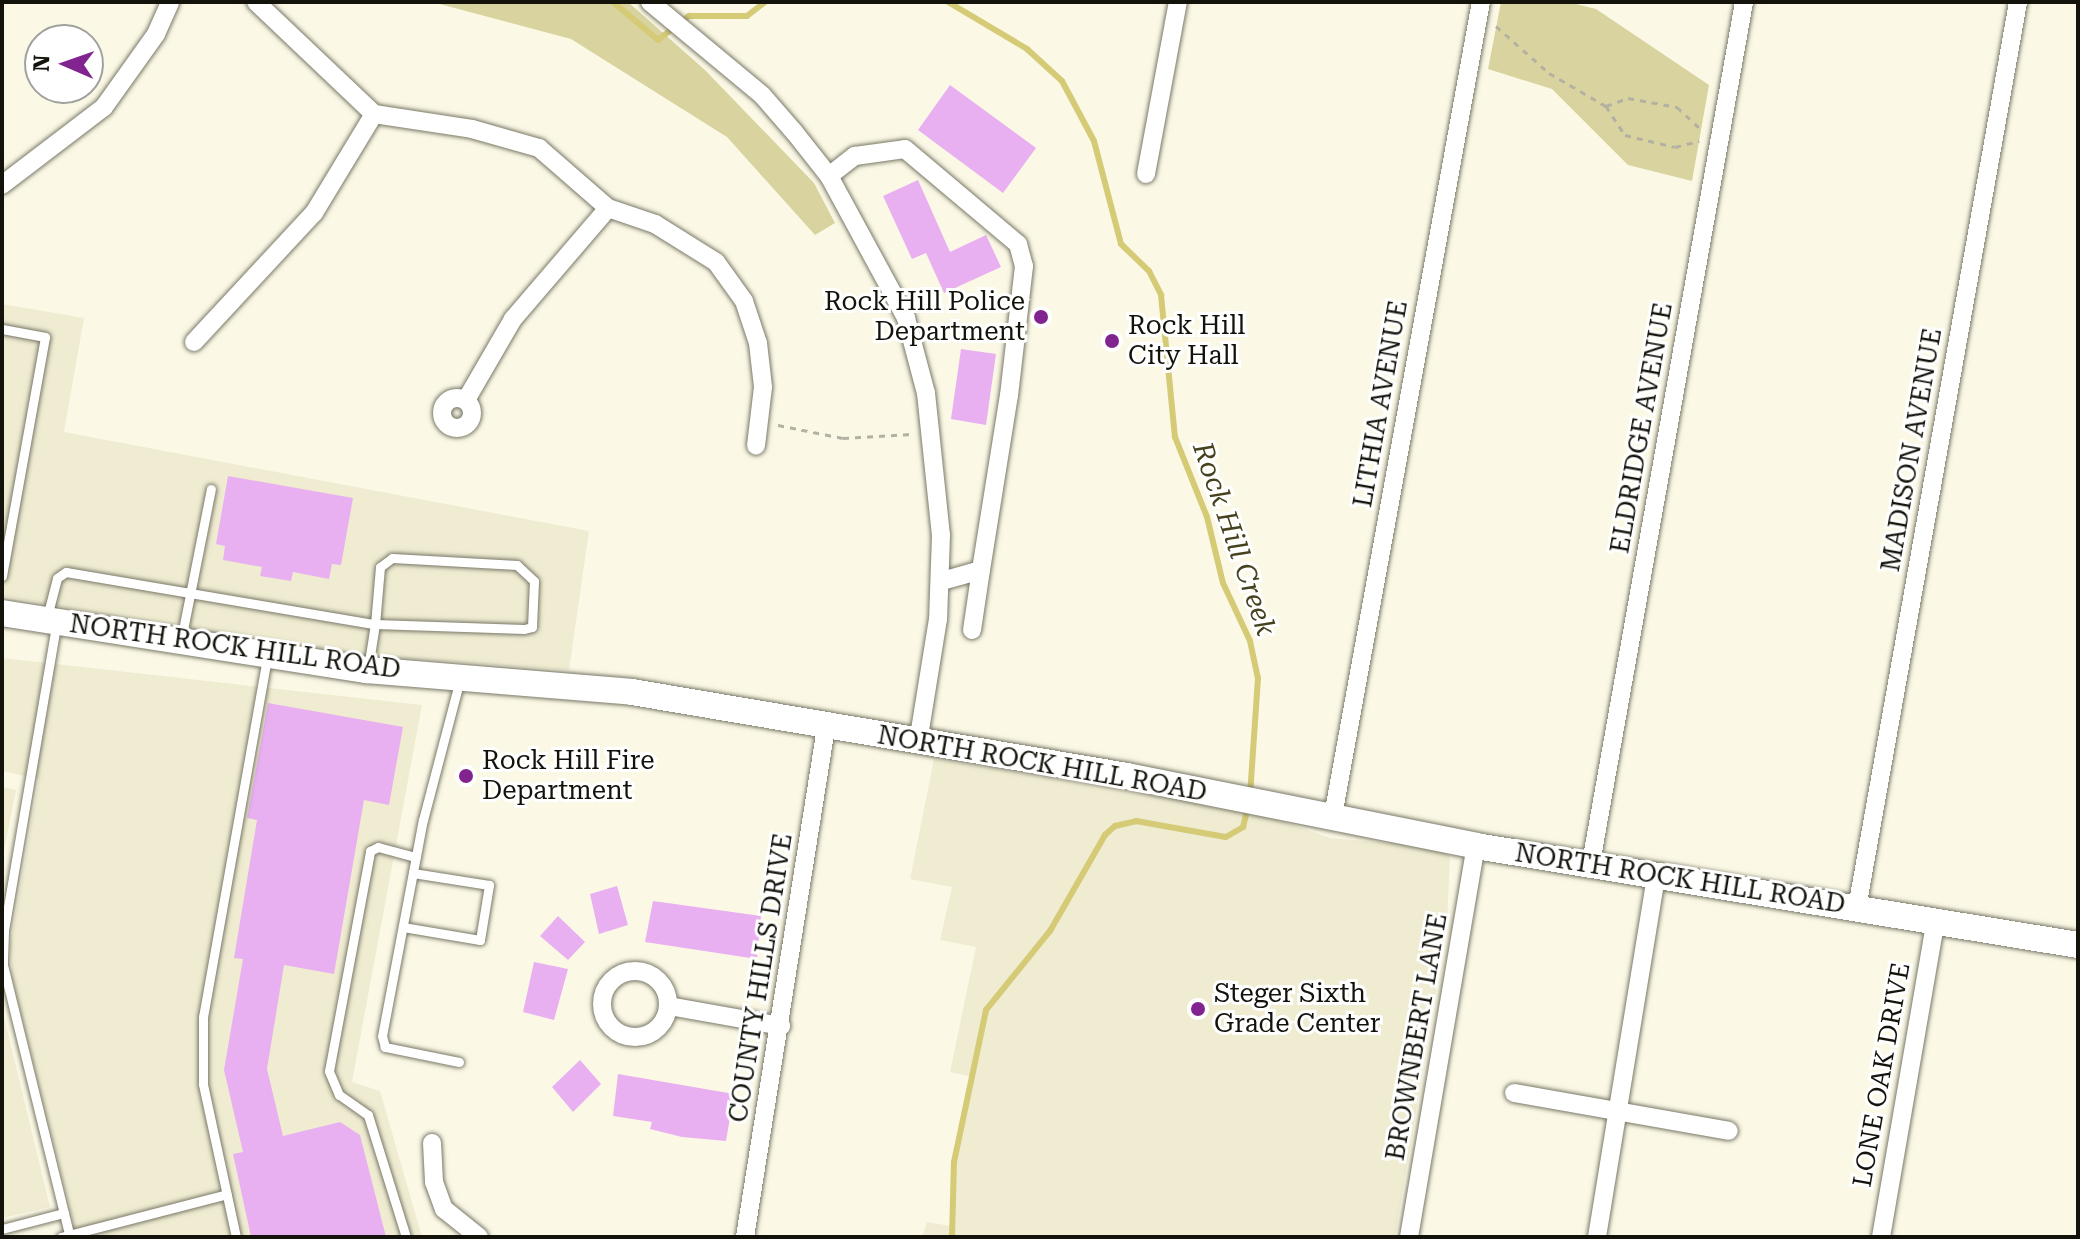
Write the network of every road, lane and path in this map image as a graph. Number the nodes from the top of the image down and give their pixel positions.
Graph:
1 (170, 2) edge
2 (256, 2) edge
3 (650, 2) edge
4 (1178, 2) edge
5 (1744, 2) edge
6 (2018, 2) edge
7 (1480, 9) edge
8 (1606, 106) junction
9 (374, 114) junction
10 (1701, 130) junction
11 (1721, 134) junction
12 (1146, 174) dead end
13 (829, 176) junction
14 (2, 185) edge
15 (608, 208) junction
16 (2, 329) edge
17 (194, 342) dead end
18 (466, 400) dead end
19 (758, 421) junction
20 (931, 430) junction
21 (756, 446) dead end
22 (211, 489) dead end
23 (981, 570) junction
24 (2, 576) edge
25 (942, 581) junction
26 (192, 593) junction
27 (2, 613) edge
28 (52, 621) junction
29 (375, 624) junction
30 (972, 630) dead end
31 (180, 643) junction
32 (267, 656) junction
33 (367, 670) junction
34 (460, 676) junction
35 (826, 728) junction
36 (918, 743) junction
37 (1333, 816) junction
38 (1476, 846) junction
39 (416, 857) junction
40 (1591, 863) junction
41 (413, 873) junction
42 (1656, 875) junction
43 (1857, 908) junction
44 (1935, 923) junction
45 (403, 927) junction
46 (2078, 945) edge
47 (7, 1003) edge
48 (669, 1006) dead end
49 (781, 1026) junction
50 (459, 1062) dead end
51 (1514, 1093) dead end
52 (1616, 1112) junction
53 (1729, 1131) dead end
54 (432, 1143) dead end
55 (227, 1194) junction
56 (64, 1213) junction
57 (2, 1229) edge
58 (67, 1236) edge
59 (236, 1237) edge
60 (406, 1237) edge
61 (479, 1237) edge
62 (745, 1237) edge
63 (1409, 1237) edge
64 (1597, 1237) edge
65 (1881, 1237) edge

1 - 14 street
2 - 9 street
3 - 13 street
4 - 12 street
5 - 11 street, ELDRIDGE AVENUE
6 - 43 street, MADISON AVENUE
7 - 8 path
7 - 37 street, LITHIA AVENUE
8 - 10 path
8 - 10 path
9 - 15 street
9 - 17 street
10 - 11 path
11 - 40 street, ELDRIDGE AVENUE
13 - 20 street
13 - 23 street
15 - 18 street
15 - 19 street
16 - 24 lane
19 - 20 path
19 - 21 street
20 - 25 street
22 - 26 lane
23 - 25 street
23 - 30 street
25 - 36 street
26 - 28 lane
26 - 29 lane
26 - 31 lane
27 - 28 street, NORTH ROCK HILL ROAD
28 - 31 street, NORTH ROCK HILL ROAD
28 - 47 lane
29 - 29 lane
29 - 33 lane
31 - 32 street, NORTH ROCK HILL ROAD
32 - 33 street, NORTH ROCK HILL ROAD
32 - 55 lane
33 - 34 street, NORTH ROCK HILL ROAD
34 - 35 street, NORTH ROCK HILL ROAD
34 - 39 lane
35 - 36 street, NORTH ROCK HILL ROAD
35 - 49 street, COUNTY HILLS DRIVE
36 - 37 street, NORTH ROCK HILL ROAD
37 - 38 street, NORTH ROCK HILL ROAD
38 - 40 street, NORTH ROCK HILL ROAD
38 - 63 street, BROWNBERT LANE
39 - 41 lane
39 - 60 lane
40 - 42 street, NORTH ROCK HILL ROAD
41 - 45 lane
41 - 45 lane
42 - 43 street, NORTH ROCK HILL ROAD
42 - 52 street
43 - 44 street, NORTH ROCK HILL ROAD
44 - 46 street, NORTH ROCK HILL ROAD
44 - 65 street, LONE OAK DRIVE
45 - 50 lane
47 - 56 lane
48 - 49 street
49 - 62 street, COUNTY HILLS DRIVE
51 - 52 street
52 - 53 street
52 - 64 street
54 - 61 street
55 - 58 lane
55 - 59 lane
56 - 57 lane
56 - 58 lane

